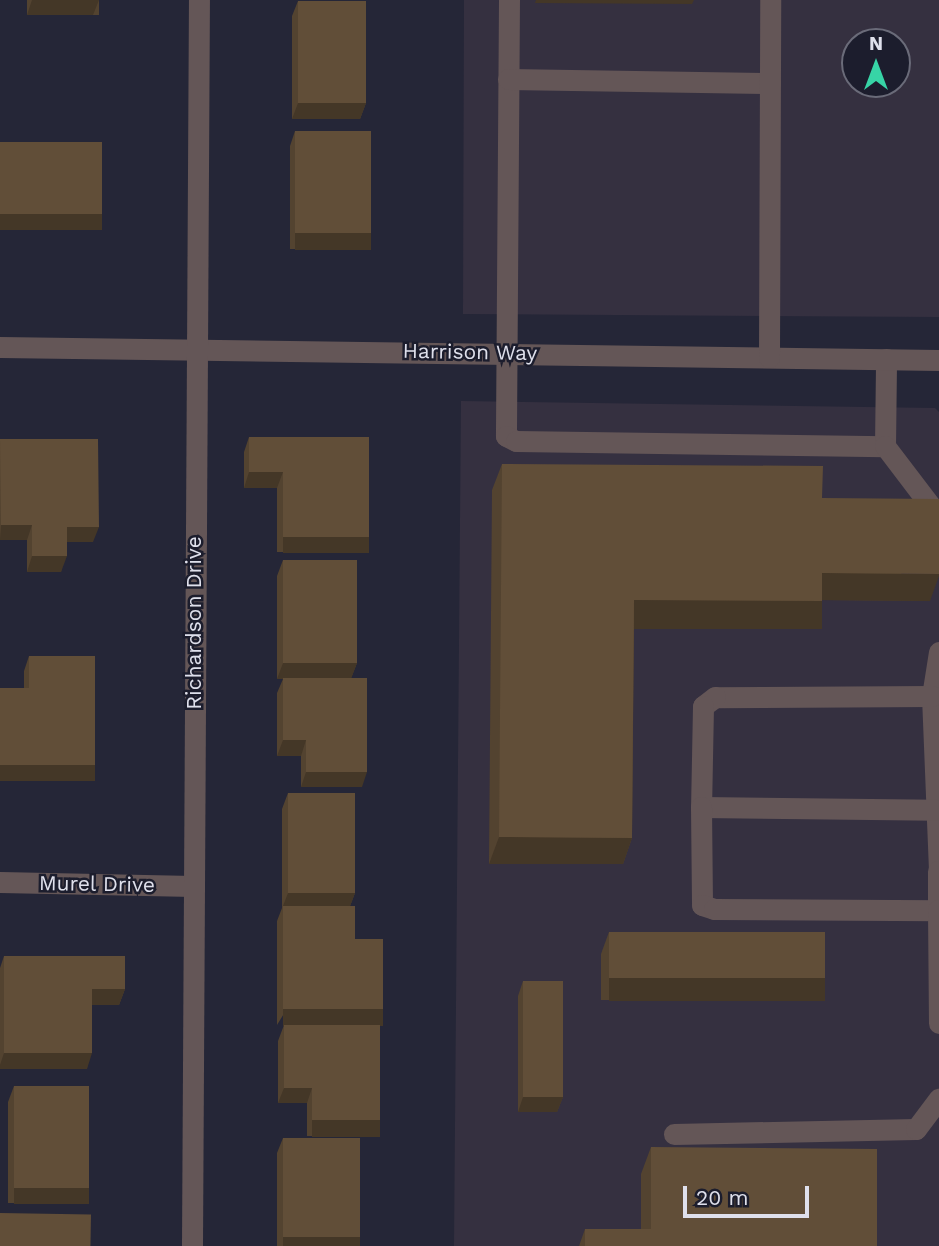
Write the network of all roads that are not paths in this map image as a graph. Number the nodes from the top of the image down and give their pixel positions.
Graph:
1 (199, 0) edge
2 (509, 0) edge
3 (770, 0) edge
4 (508, 79) junction
5 (770, 83) junction
6 (0, 347) edge
7 (194, 347) junction
8 (505, 353) junction
9 (769, 357) junction
10 (886, 359) junction
11 (939, 360) edge
12 (885, 446) junction
13 (939, 517) edge
14 (939, 652) edge
15 (932, 696) junction
16 (701, 807) junction
17 (935, 810) junction
18 (938, 871) edge
19 (0, 881) edge
20 (193, 886) junction
21 (938, 910) edge
22 (939, 1023) edge
23 (939, 1099) edge
24 (674, 1134) dead end
25 (192, 1246) edge

1 - 7 street, Richardson Drive
2 - 4 street
3 - 5 street
4 - 5 street
4 - 8 street
5 - 9 street
6 - 7 street, Harrison Way
7 - 8 street, Harrison Way
7 - 20 street, Richardson Drive
8 - 9 street, Harrison Way
8 - 12 street
9 - 10 street, Harrison Way
10 - 11 street, Harrison Way
10 - 12 street
12 - 13 street
14 - 15 street
15 - 16 street
15 - 17 street
16 - 17 street
16 - 21 street
17 - 18 street
18 - 21 street
19 - 20 street, Murel Drive
20 - 25 street, Richardson Drive
21 - 22 street
23 - 24 street

